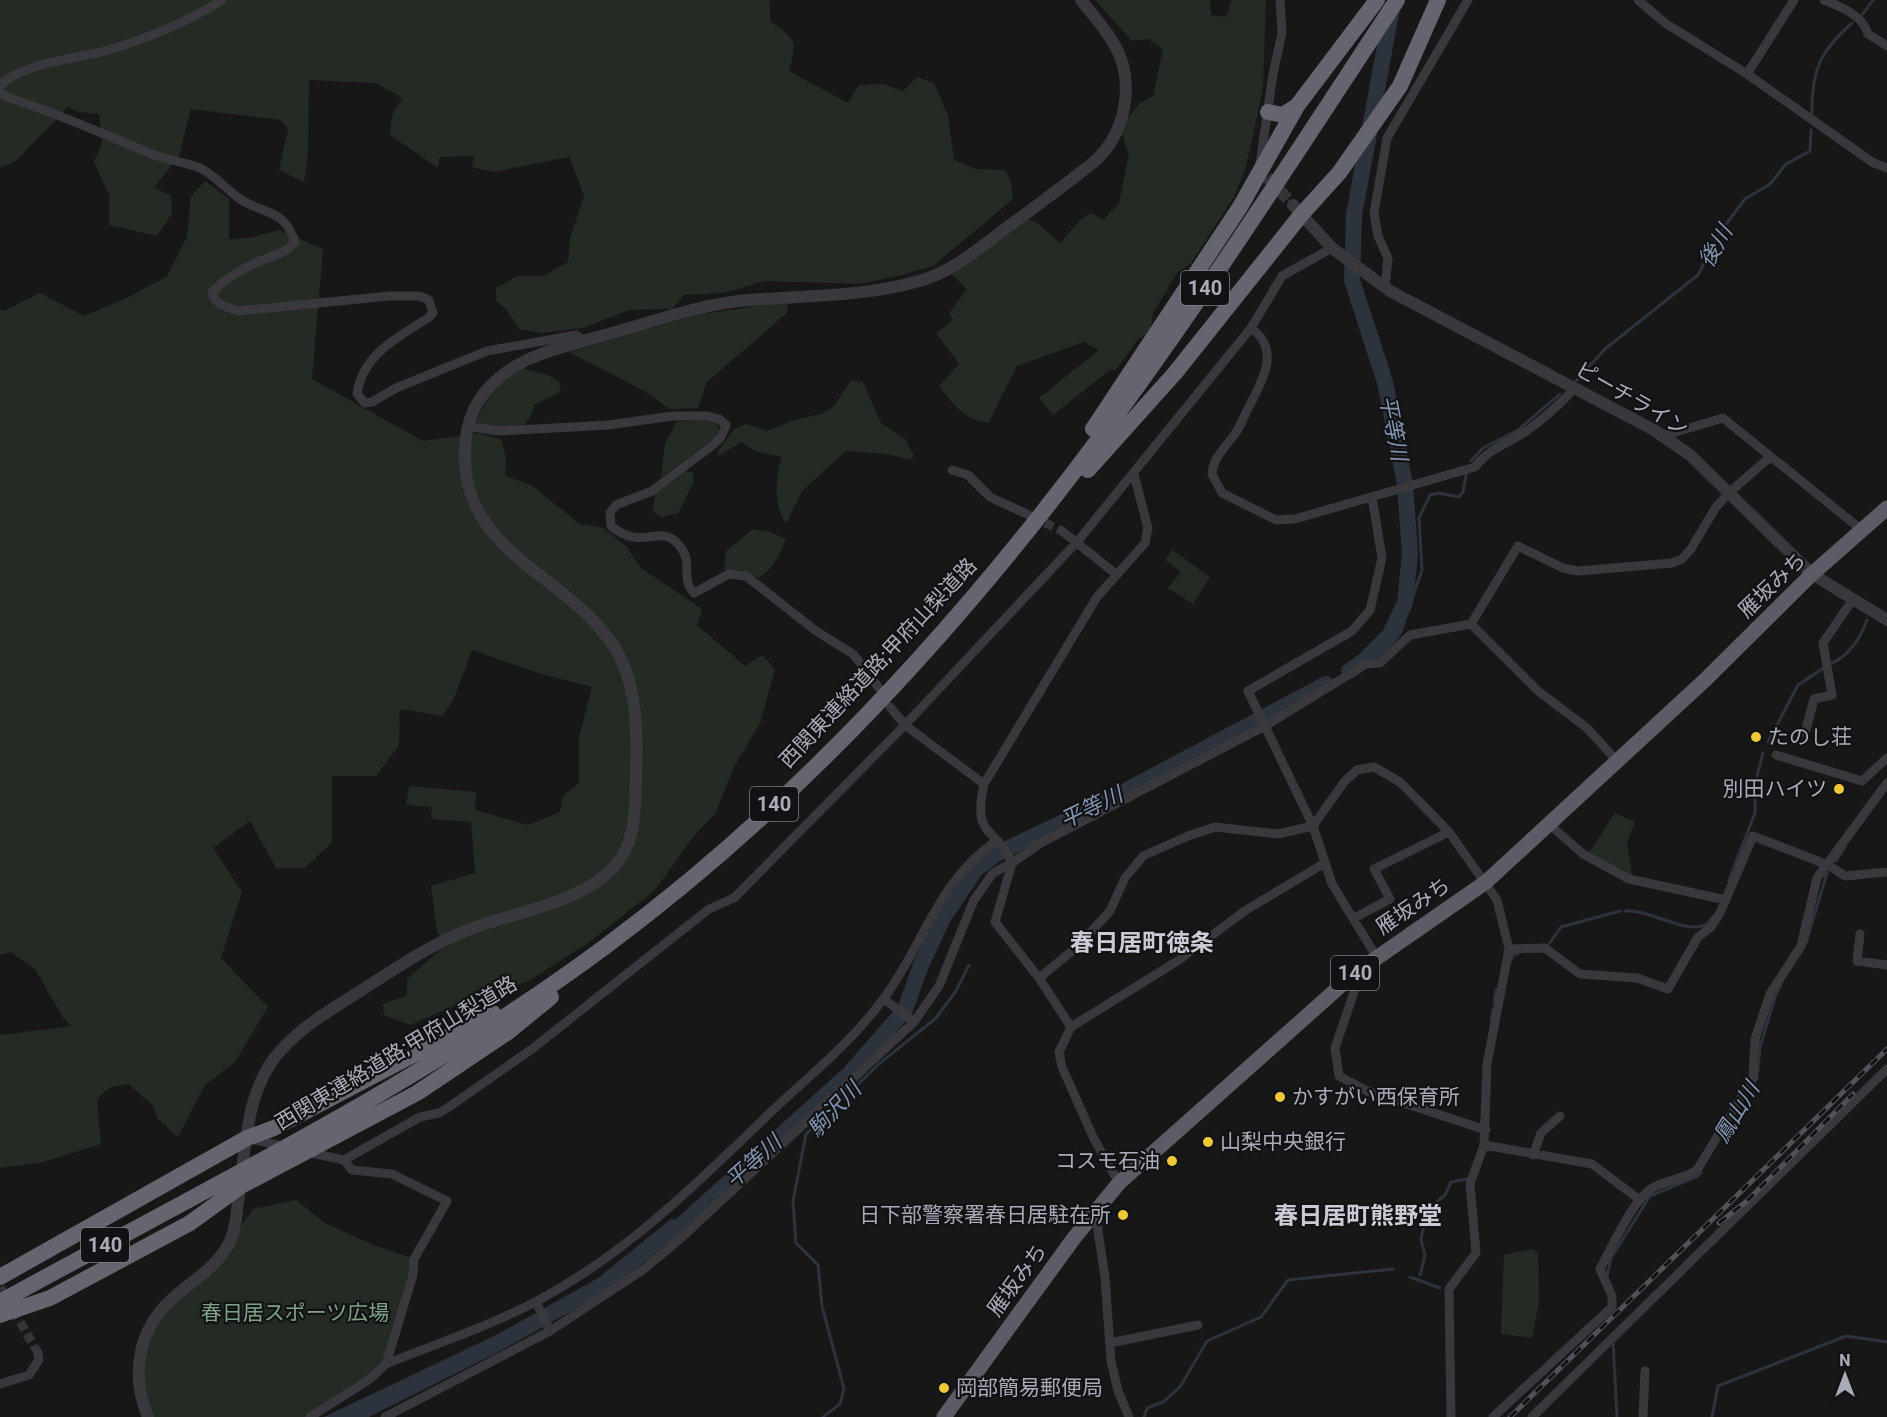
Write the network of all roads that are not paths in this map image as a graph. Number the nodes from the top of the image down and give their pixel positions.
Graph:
1 (222, 0) edge
2 (1081, 0) edge
3 (1280, 0) edge
4 (1377, 0) edge
5 (1397, 0) edge
6 (1438, 0) edge
7 (1468, 0) edge
8 (1638, 0) edge
9 (1794, 0) edge
10 (1824, 0) edge
11 (1887, 46) edge
12 (1747, 74) junction
13 (0, 86) edge
14 (0, 92) edge
15 (1297, 105) junction
16 (1268, 112) junction
17 (1887, 168) edge
18 (1265, 175) junction
19 (1297, 210) junction
20 (1332, 248) junction
21 (1385, 288) junction
22 (1251, 328) junction
23 (584, 341) junction
24 (1575, 388) junction
25 (467, 426) junction
26 (1662, 436) junction
27 (1770, 457) junction
28 (952, 470) dead end
29 (1134, 475) junction
30 (1730, 492) junction
31 (1377, 496) junction
32 (1887, 508) edge
33 (1035, 515) junction
34 (1062, 531) tunnel mouth
35 (1863, 531) junction
36 (1077, 542) junction
37 (1003, 561) junction
38 (1116, 574) junction
39 (1812, 574) junction
40 (1853, 599) junction
41 (1887, 621) edge
42 (1471, 624) junction
43 (886, 686) junction
44 (890, 707) dead end
45 (905, 725) junction
46 (1265, 726) junction
47 (1805, 733) dead end
48 (1776, 755) dead end
49 (1887, 758) edge
50 (1617, 761) junction
51 (1887, 783) edge
52 (984, 784) junction
53 (1549, 824) junction
54 (1313, 826) junction
55 (1449, 832) junction
56 (996, 841) junction
57 (1011, 860) junction
58 (1323, 864) junction
59 (1828, 865) junction
60 (1887, 872) edge
61 (1486, 882) junction
62 (670, 896) junction
63 (1726, 900) junction
64 (1354, 918) junction
65 (1860, 934) dead end
66 (1509, 949) junction
67 (1376, 956) junction
68 (1887, 965) edge
69 (1355, 973) junction
70 (1039, 978) junction
71 (559, 979) junction
72 (884, 999) junction
73 (914, 1022) junction
74 (1071, 1027) junction
75 (1887, 1069) edge
76 (1560, 1116) dead end
77 (1486, 1130) junction
78 (247, 1138) junction
79 (1484, 1145) junction
80 (1533, 1155) junction
81 (344, 1160) junction
82 (1119, 1183) junction
83 (241, 1186) junction
84 (1640, 1200) junction
85 (1095, 1211) junction
86 (0, 1277) edge
87 (0, 1302) edge
88 (536, 1302) junction
89 (0, 1315) edge
90 (1198, 1325) dead end
91 (550, 1331) junction
92 (1110, 1342) junction
93 (38, 1353) dead end
94 (386, 1364) junction
95 (1645, 1371) dead end
96 (0, 1384) edge
97 (148, 1417) edge
98 (310, 1417) edge
99 (385, 1417) edge
100 (944, 1417) edge
101 (1130, 1417) edge
102 (1451, 1417) edge
103 (1493, 1417) edge
104 (1532, 1417) edge
105 (1643, 1417) edge

1 - 13 street
2 - 23 street
3 - 16 street
4 - 15 highway
5 - 33 highway, 西関東連絡道路;甲府山梨道路 / 140
6 - 19 highway
7 - 21 street
8 - 12 street
9 - 12 street
10 - 11 street
12 - 17 street
14 - 23 street
15 - 16 highway
15 - 18 highway
16 - 18 street
18 - 33 highway
19 - 20 street, ピーチライン
19 - 37 highway
20 - 21 street, ピーチライン
20 - 22 street
21 - 24 street, ピーチライン
22 - 29 street
22 - 31 street
23 - 25 street
24 - 26 street, ピーチライン
24 - 31 street
25 - 43 street
25 - 78 street
26 - 27 street
26 - 30 street, ピーチライン
27 - 30 street
27 - 35 street
28 - 33 street
29 - 36 street
29 - 38 street
30 - 39 street, ピーチライン
30 - 42 street
31 - 46 street
32 - 35 highway, 雁坂みち / 140
33 - 37 highway, 西関東連絡道路;甲府山梨道路 / 140
34 - 36 street
35 - 39 highway, 雁坂みち / 140
36 - 38 street
36 - 45 street
37 - 43 highway, 西関東連絡道路;甲府山梨道路 / 140
38 - 52 street
39 - 40 street, ピーチライン
39 - 50 highway, 雁坂みち / 140
40 - 41 street, ピーチライン
40 - 47 street
42 - 46 street
42 - 50 street
43 - 62 highway, 西関東連絡道路;甲府山梨道路 / 140
44 - 45 street
45 - 52 street
45 - 81 street
46 - 54 street
46 - 57 street
48 - 49 street
50 - 53 highway, 雁坂みち / 140
51 - 59 street
52 - 56 street
53 - 61 highway, 雁坂みち / 140
53 - 63 street
54 - 55 street
54 - 58 street
54 - 70 street
55 - 61 street
55 - 64 street
56 - 57 street
56 - 72 street
57 - 70 street
57 - 73 street
58 - 64 street
58 - 74 street
59 - 60 street
59 - 63 street
59 - 84 street
61 - 66 street
61 - 67 highway, 雁坂みち / 140
62 - 71 highway, 西関東連絡道路;甲府山梨道路 / 140
62 - 83 highway
63 - 66 street
64 - 67 street
65 - 68 street
66 - 77 street
67 - 69 highway, 雁坂みち / 140
69 - 77 street
69 - 82 highway, 雁坂みち / 140
70 - 74 street
71 - 78 highway
71 - 87 highway, 西関東連絡道路;甲府山梨道路 / 140
72 - 73 street
72 - 88 street
73 - 91 street
74 - 82 street
75 - 104 street
76 - 80 street
77 - 79 street
78 - 81 street
78 - 83 street
78 - 86 highway
79 - 80 street
79 - 102 street
80 - 84 street
81 - 94 street
82 - 85 highway, 雁坂みち / 140
83 - 89 highway
83 - 97 street
84 - 103 street
85 - 92 street
85 - 100 highway, 雁坂みち / 140
88 - 91 street
88 - 94 street
90 - 92 street
91 - 99 street
92 - 101 street
93 - 96 street
94 - 98 street
95 - 105 street

